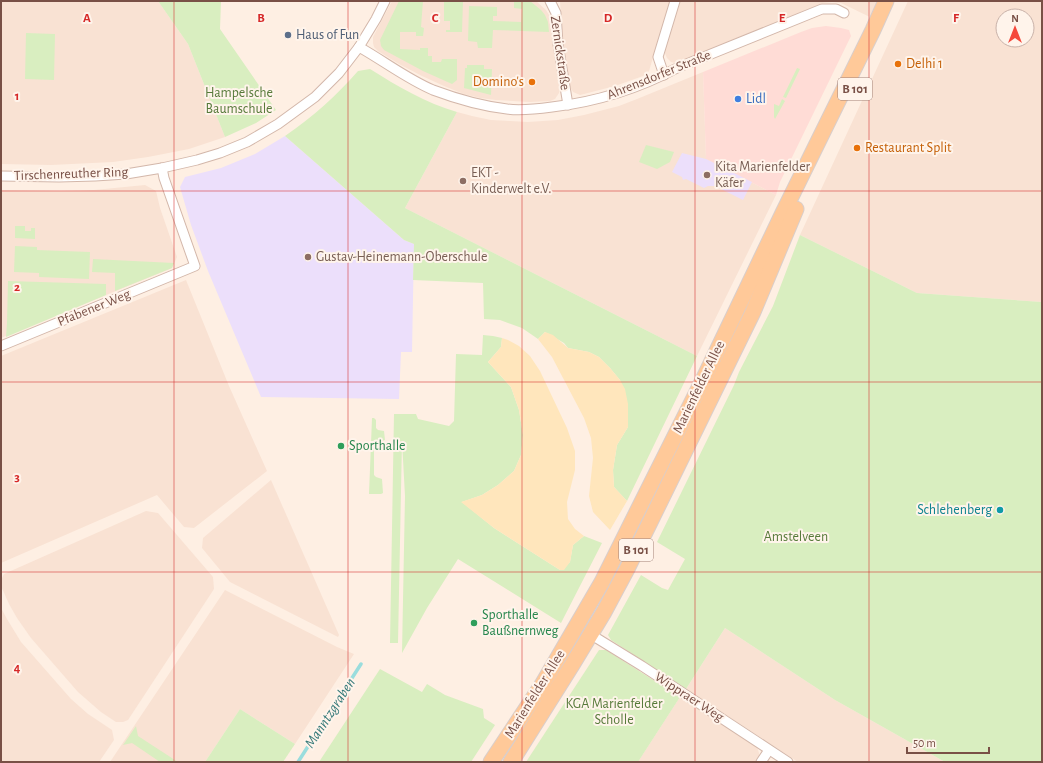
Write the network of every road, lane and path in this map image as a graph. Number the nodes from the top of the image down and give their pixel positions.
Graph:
1 (384, 1) edge
2 (550, 1) edge
3 (675, 1) edge
4 (886, 1) edge
5 (897, 1) edge
6 (844, 13) dead end
7 (359, 47) junction
8 (664, 75) junction
9 (568, 105) junction
10 (162, 168) junction
11 (1, 176) edge
12 (1, 346) edge
13 (590, 634) junction
14 (769, 750) junction
15 (491, 762) edge
16 (511, 762) edge
17 (761, 762) edge
18 (788, 762) edge

1 - 7 street, Tirschenreuther Ring
2 - 9 street, Zernickstraße
3 - 8 street
4 - 15 main road, Marienfelder Allee / B 101
5 - 13 main road, Marienfelder Allee / B 101
6 - 8 street, Ahrensdorfer Straße
7 - 9 street, Ahrensdorfer Straße
7 - 10 street, Tirschenreuther Ring
8 - 9 street, Ahrensdorfer Straße
10 - 11 street, Tirschenreuther Ring
10 - 12 street, Pfabener Weg
13 - 14 street, Wippraer Weg
13 - 16 main road, Marienfelder Allee / B 101
14 - 17 street
14 - 18 street, Wippraer Weg

